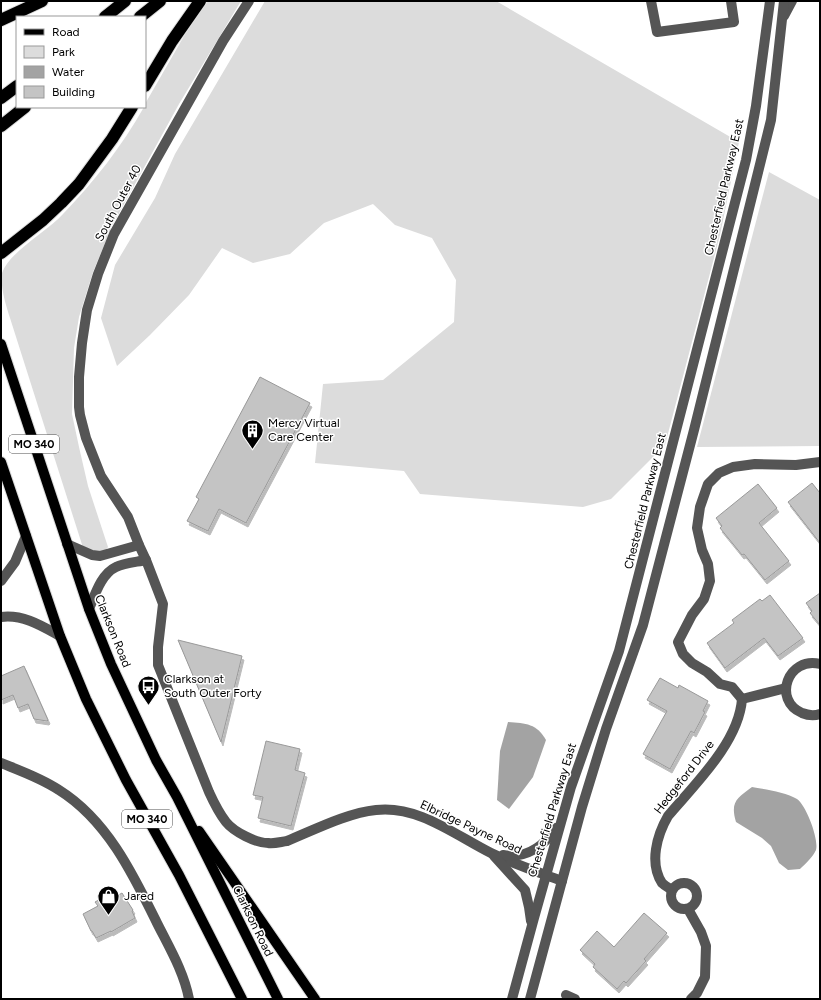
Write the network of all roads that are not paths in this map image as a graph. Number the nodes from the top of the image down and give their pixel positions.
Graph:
1 (42, 1) edge
2 (125, 1) edge
3 (160, 1) edge
4 (200, 1) edge
5 (249, 1) edge
6 (651, 1) edge
7 (731, 1) edge
8 (770, 1) edge
9 (784, 1) edge
10 (792, 1) edge
11 (106, 16) edge
12 (141, 16) edge
13 (782, 19) junction
14 (1, 20) edge
15 (146, 84) edge
16 (16, 87) edge
17 (1, 98) edge
18 (24, 108) edge
19 (131, 108) edge
20 (1, 126) edge
21 (2, 255) edge
22 (1, 344) edge
23 (1, 462) edge
24 (820, 462) edge
25 (26, 536) junction
26 (67, 544) junction
27 (138, 545) junction
28 (146, 560) junction
29 (1, 581) edge
30 (89, 609) junction
31 (1, 617) edge
32 (60, 636) junction
33 (820, 664) edge
34 (786, 688) junction
35 (742, 699) junction
36 (820, 714) edge
37 (1, 763) edge
38 (177, 798) junction
39 (562, 819) junction
40 (491, 853) junction
41 (546, 875) junction
42 (562, 881) junction
43 (672, 890) junction
44 (688, 909) junction
45 (531, 927) junction
46 (189, 999) edge
47 (242, 999) edge
48 (278, 999) edge
49 (314, 999) edge
50 (512, 999) edge
51 (530, 999) edge
52 (691, 999) edge

1 - 14 highway
2 - 11 highway
3 - 12 highway
4 - 15 highway
5 - 27 street, South Outer 40
6 - 7 street
8 - 39 street, Chesterfield Parkway East
9 - 13 street
10 - 13 street
13 - 42 street
16 - 17 highway
18 - 20 highway
19 - 21 highway
22 - 26 main road, Clarkson Road / MO 340
23 - 25 main road, MO 340
24 - 35 street
25 - 29 street
25 - 32 main road, MO 340
26 - 27 street
26 - 30 main road, Clarkson Road / MO 340
27 - 28 street, South Outer 40
28 - 30 street
28 - 40 street, Elbridge Payne Road
30 - 38 main road, Clarkson Road / MO 340
31 - 32 street
32 - 47 main road, MO 340
33 - 34 street
34 - 35 street
34 - 36 street
35 - 43 street, Hedgeford Drive
37 - 46 street
38 - 48 main road, Clarkson Road / MO 340
38 - 49 main road
39 - 40 street
39 - 41 street, Chesterfield Parkway East
40 - 41 street, Elbridge Payne Road
40 - 45 street
41 - 42 street, Elbridge Payne Road
41 - 45 street, Chesterfield Parkway East
42 - 51 street
43 - 44 street, Hedgeford Drive
43 - 44 street
44 - 52 street
45 - 50 street, Chesterfield Parkway East

